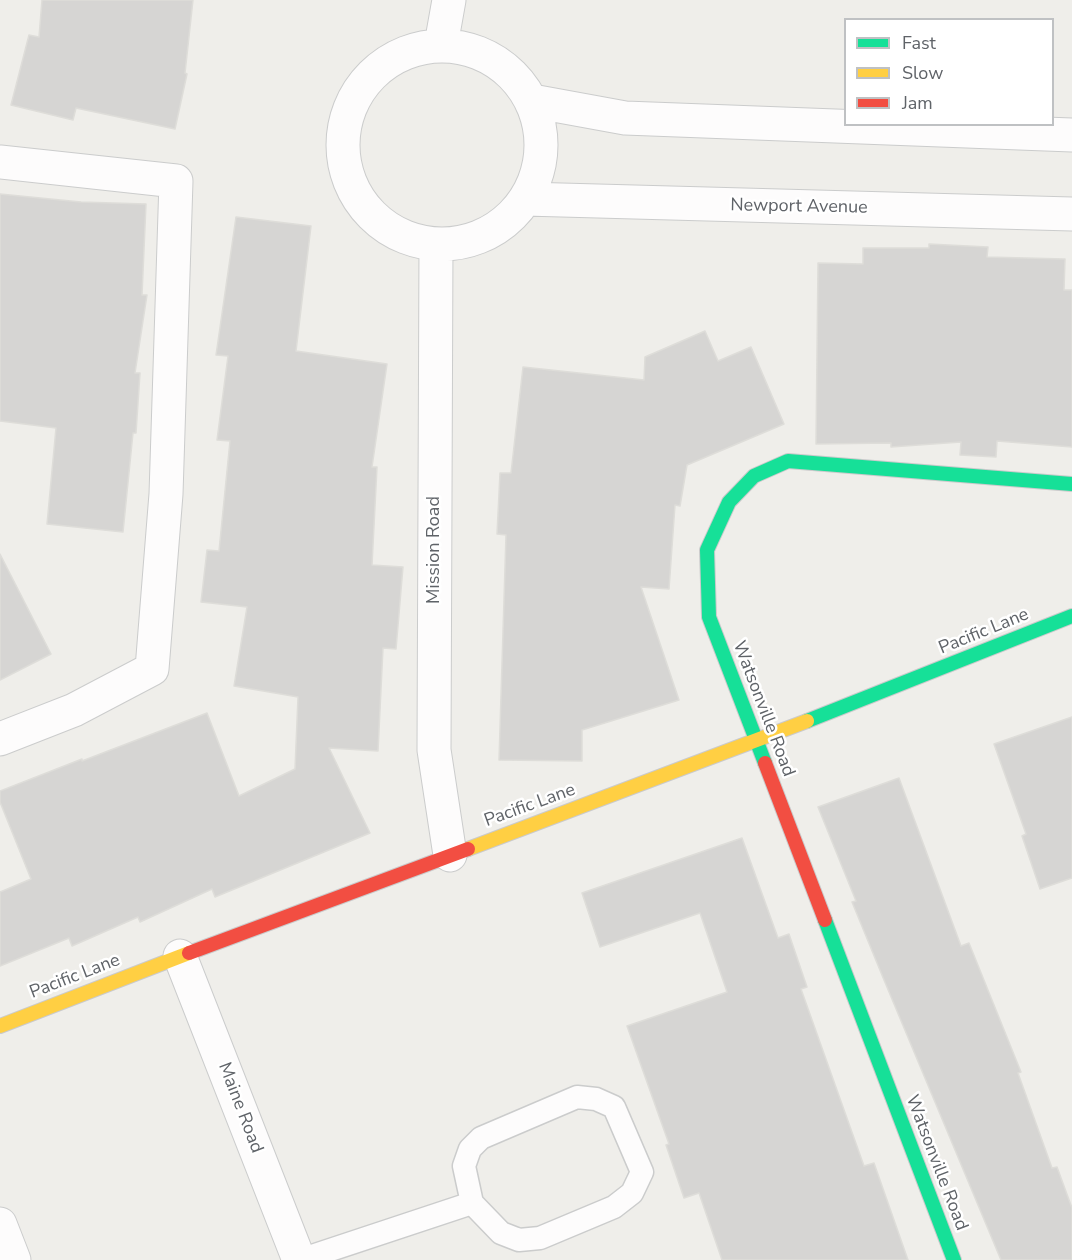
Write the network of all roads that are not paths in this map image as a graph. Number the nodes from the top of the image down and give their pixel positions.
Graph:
1 (449, 0) edge
2 (441, 45) junction
3 (532, 101) junction
4 (1072, 135) edge
5 (0, 162) edge
6 (525, 199) junction
7 (1072, 214) edge
8 (436, 244) junction
9 (1072, 484) edge
10 (1072, 616) edge
11 (0, 739) edge
12 (755, 742) junction
13 (450, 855) junction
14 (180, 956) junction
15 (0, 1026) edge
16 (472, 1203) junction
17 (0, 1224) edge
18 (14, 1260) edge
19 (299, 1260) edge
20 (954, 1260) edge

1 - 2 street
2 - 3 street
2 - 8 street
3 - 4 street
3 - 6 street
5 - 11 street
6 - 7 street, Newport Avenue
6 - 8 street
8 - 13 street, Mission Road
9 - 12 street, Watsonville Road
10 - 12 street, Pacific Lane
12 - 13 street, Pacific Lane
12 - 20 street, Watsonville Road
13 - 14 street, Pacific Lane
14 - 15 street, Pacific Lane
14 - 19 street, Maine Road
16 - 16 lane
16 - 19 lane
17 - 18 street

